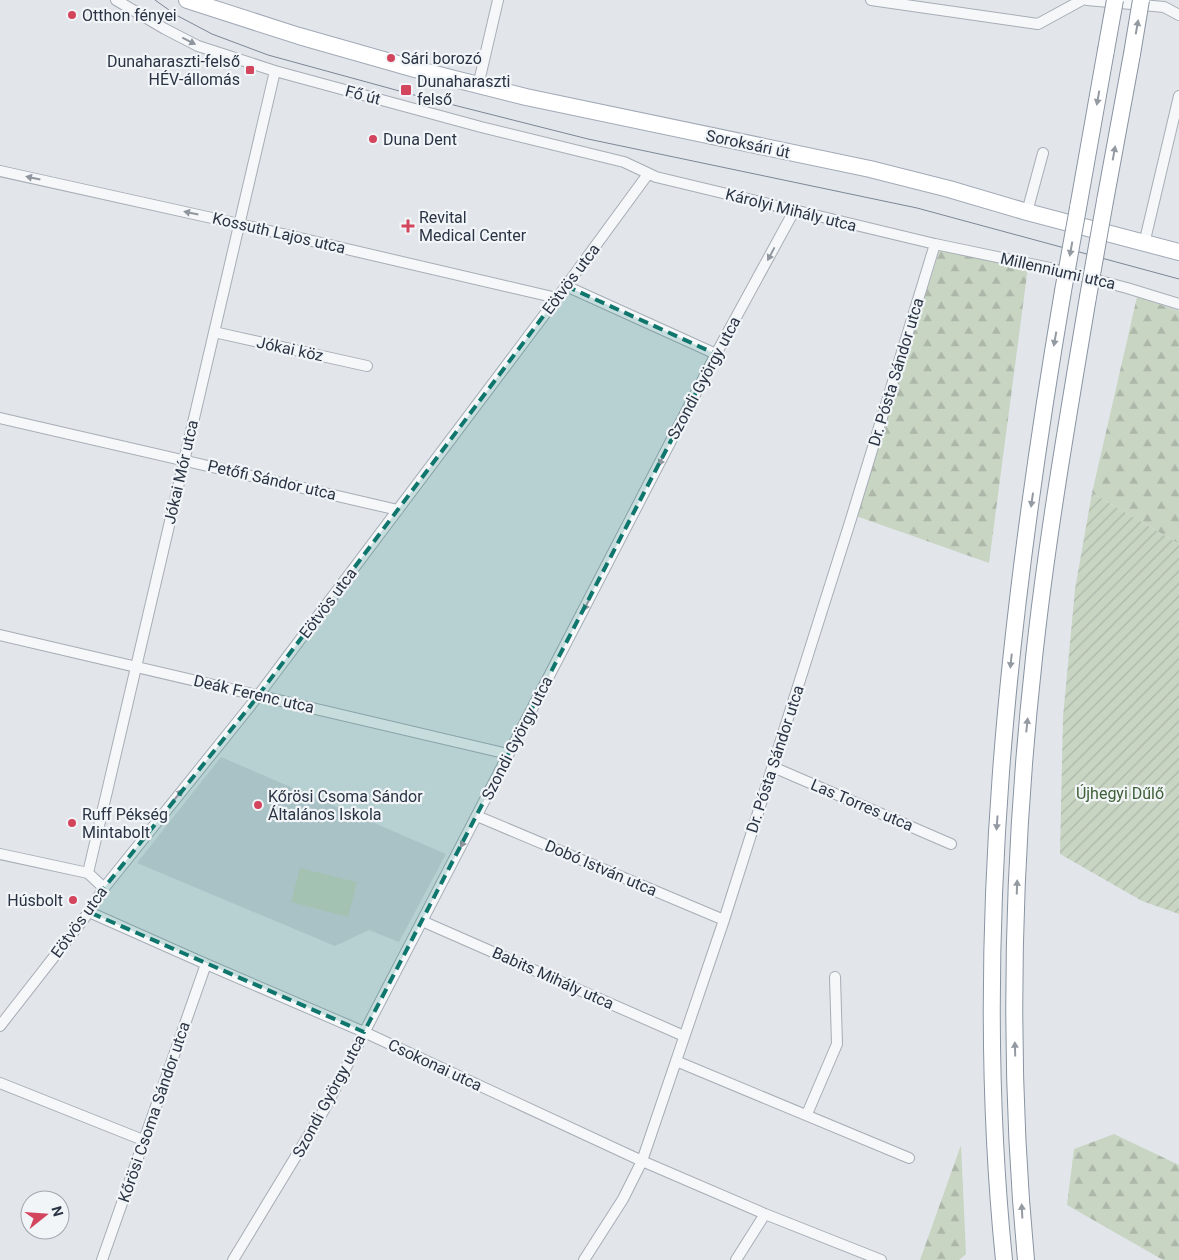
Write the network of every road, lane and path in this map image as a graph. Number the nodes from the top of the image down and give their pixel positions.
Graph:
1 (116, 0) edge
2 (187, 0) edge
3 (498, 0) edge
4 (871, 0) edge
5 (1082, 0) edge
6 (1087, 0) edge
7 (1115, 0) edge
8 (1141, 0) edge
9 (214, 2) edge
10 (1179, 15) edge
11 (316, 39) junction
12 (275, 71) junction
13 (478, 86) junction
14 (1179, 96) edge
15 (1177, 118) edge
16 (1043, 153) dead end
17 (0, 171) edge
18 (648, 174) junction
19 (794, 211) junction
20 (1027, 212) junction
21 (239, 224) junction
22 (935, 244) junction
23 (1144, 244) junction
24 (1179, 252) edge
25 (566, 286) junction
26 (557, 298) junction
27 (1179, 304) edge
28 (214, 332) junction
29 (716, 354) junction
30 (367, 366) dead end
31 (0, 418) edge
32 (184, 460) junction
33 (398, 510) junction
34 (0, 635) edge
35 (136, 667) junction
36 (258, 695) junction
37 (508, 754) junction
38 (773, 767) junction
39 (477, 816) junction
40 (951, 844) dead end
41 (0, 854) edge
42 (88, 873) junction
43 (104, 888) junction
44 (89, 912) junction
45 (724, 920) junction
46 (422, 921) junction
47 (206, 964) junction
48 (835, 977) dead end
49 (0, 1026) edge
50 (364, 1032) junction
51 (684, 1036) junction
52 (676, 1061) junction
53 (0, 1083) edge
54 (807, 1114) junction
55 (143, 1140) junction
56 (908, 1158) dead end
57 (642, 1161) junction
58 (765, 1214) junction
59 (102, 1260) edge
60 (233, 1260) edge
61 (584, 1260) edge
62 (736, 1260) edge
63 (881, 1260) edge
64 (1004, 1260) edge
65 (1026, 1260) edge

1 -> 12 street, Fő út
2 - 11 main road
3 - 13 street
4 - 5 street
6 - 10 street
7 -> 64 main road, bridge
65 -> 8 main road, bridge
9 - 11 main road
11 - 13 main road, Soroksári út
12 - 18 street, Fő út
12 - 21 street, Jókai Mór utca
13 - 20 main road, Soroksári út
14 - 15 street
15 - 23 street
16 - 20 street
21 -> 17 street, Kossuth Lajos utca
18 - 19 street, Károlyi Mihály utca
18 - 25 street, Eötvös utca
19 - 22 street, Károlyi Mihály utca
19 -> 29 street, Szondi György utca
20 - 23 main road, Soroksári út
21 - 26 street, Kossuth Lajos utca
21 - 28 street, Jókai Mór utca
22 - 27 street, Millenniumi utca
22 - 38 street, Dr. Pósta Sándor utca
23 - 24 main road, Soroksári út
25 - 26 street, Eötvös utca
25 - 29 street
26 - 33 street, Eötvös utca
28 - 30 street, Jókai köz
28 - 32 street, Jókai Mór utca
29 -> 37 street, Szondi György utca
31 - 32 street, Petőfi Sándor utca
32 - 33 street, Petőfi Sándor utca
32 - 35 street, Jókai Mór utca
33 - 36 street, Eötvös utca
34 - 35 street, Deák Ferenc utca
35 - 36 street, Deák Ferenc utca
35 - 42 street, Jókai Mór utca
36 - 37 street, Deák Ferenc utca
43 -> 36 street, Eötvös utca
37 - 39 street, Szondi György utca
38 - 40 street, Las Torres utca
38 - 45 street, Dr. Pósta Sándor utca
39 - 45 street, Dobó István utca
39 -> 46 street, Szondi György utca
41 - 42 street
42 - 43 street
43 - 44 street, Eötvös utca
44 - 47 street, Csokonai utca
44 - 49 street, Eötvös utca
45 - 51 street, Dr. Pósta Sándor utca
46 - 50 street, Szondi György utca
46 - 51 street, Babits Mihály utca
47 - 50 street, Csokonai utca
47 - 55 street, Kőrösi Csoma Sándor utca
48 - 54 street
50 - 57 street, Csokonai utca
50 - 60 street, Szondi György utca
51 - 52 street, Dr. Pósta Sándor utca
52 - 54 street
52 - 57 street, Dr. Pósta Sándor utca
53 - 55 street
54 - 56 street
55 - 59 street, Kőrösi Csoma Sándor utca
57 - 58 street, Csokonai utca
57 - 61 street, Dr. Pósta Sándor utca
58 - 62 street
58 - 63 street, Csokonai utca

